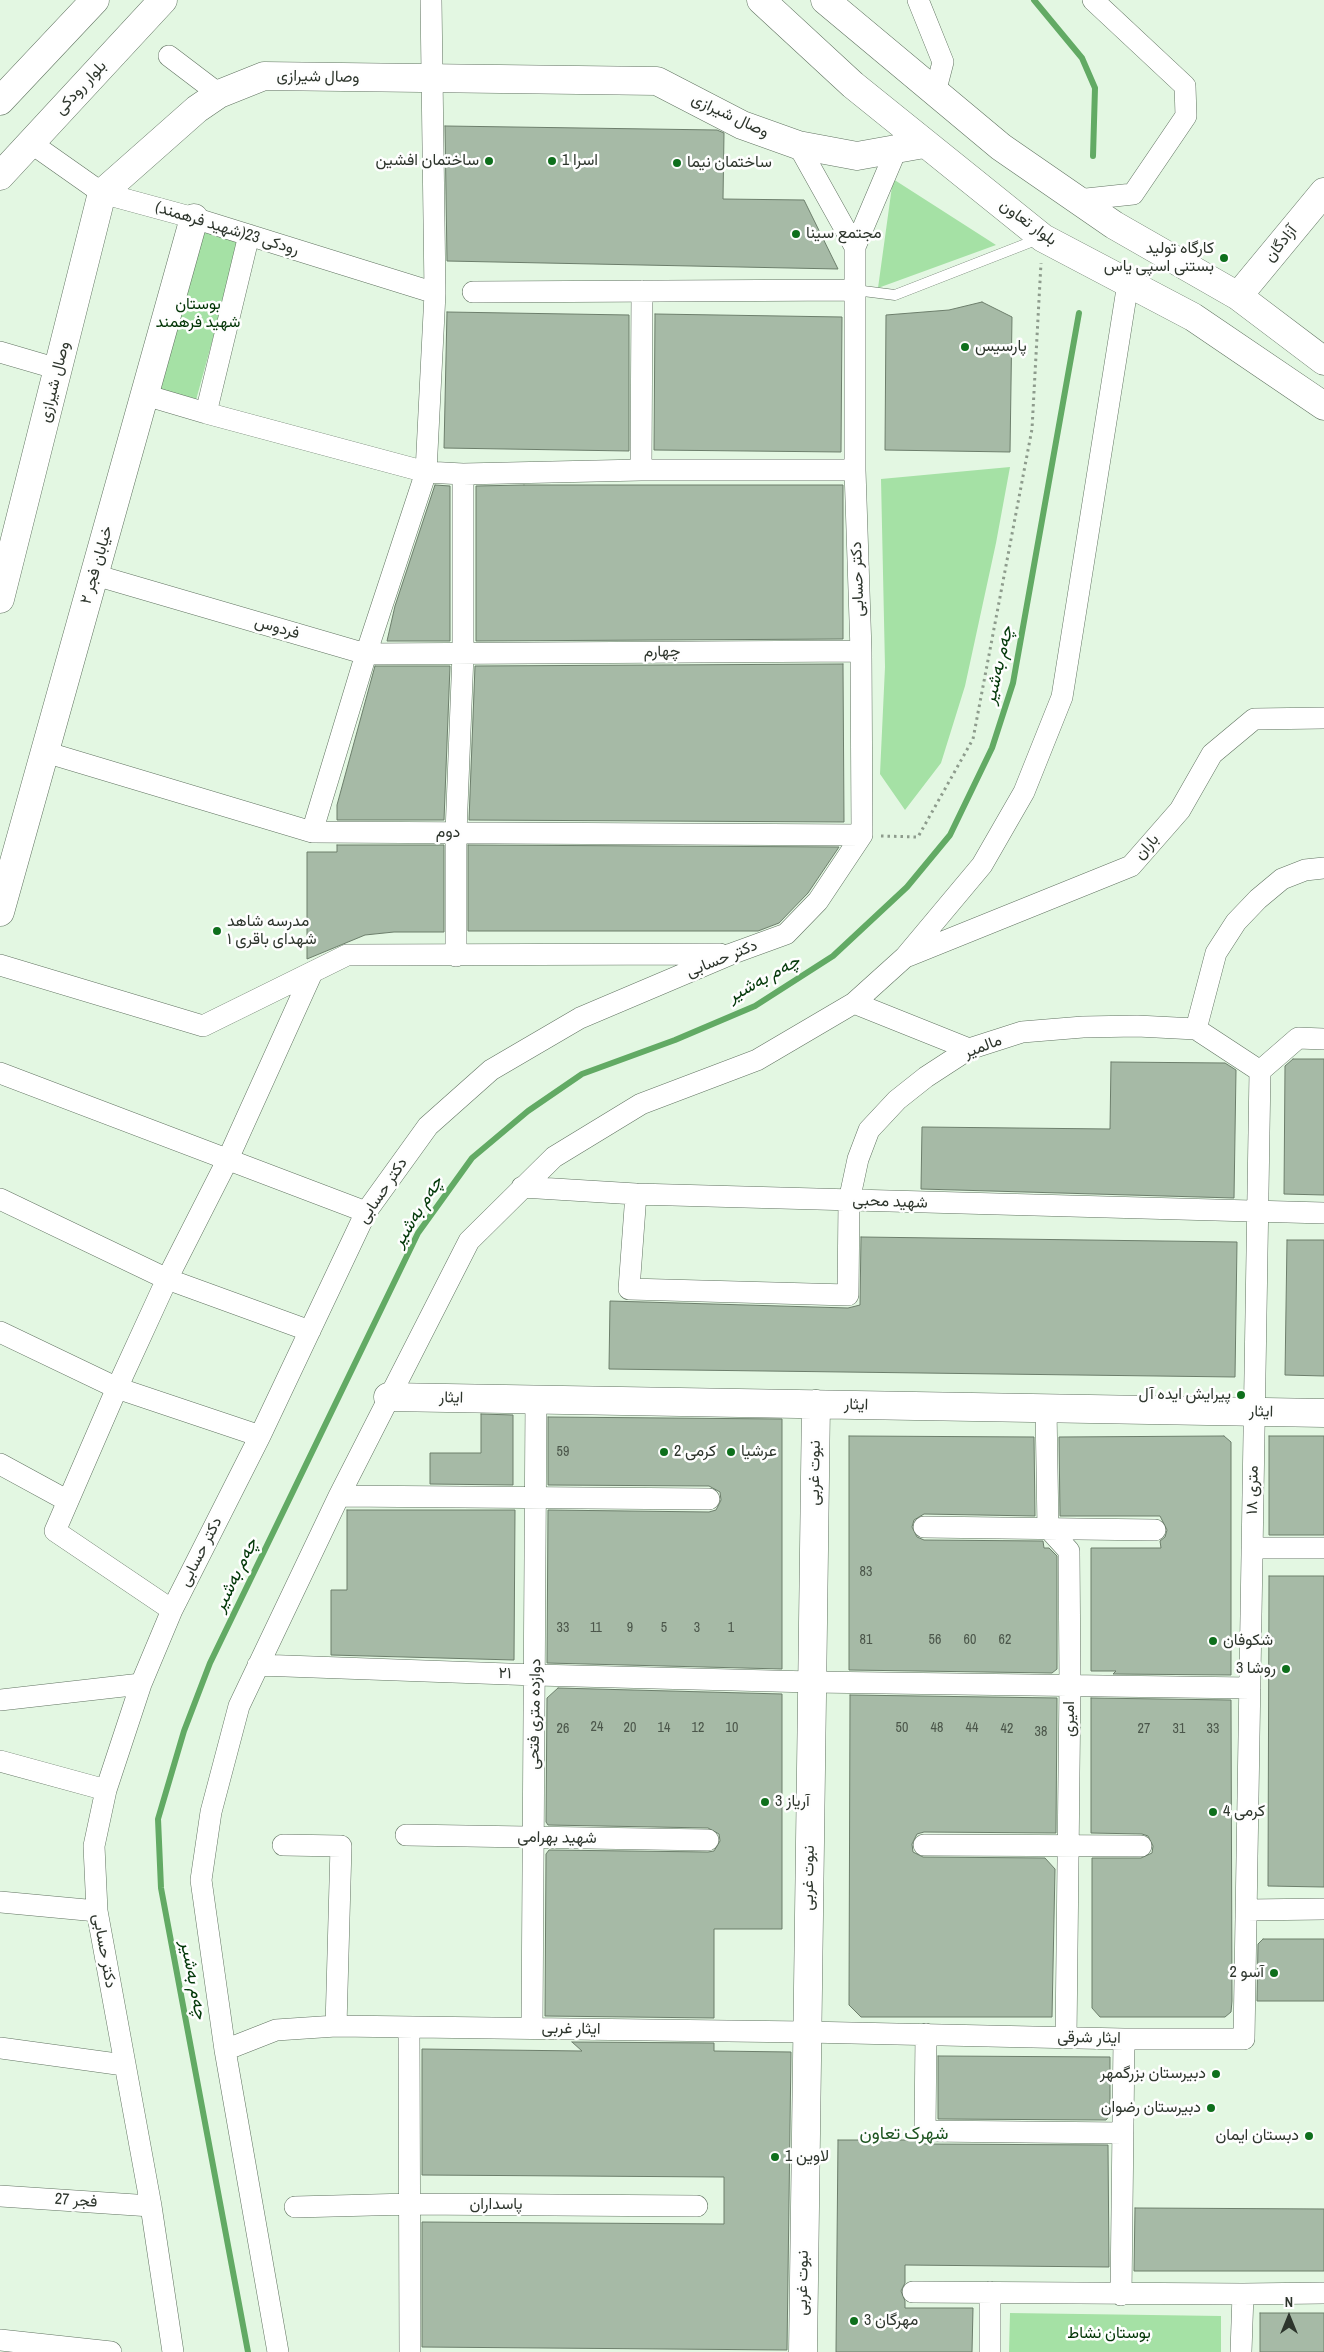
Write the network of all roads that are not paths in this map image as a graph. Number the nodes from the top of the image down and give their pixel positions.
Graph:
1 (95, 0) edge
2 (162, 0) edge
3 (431, 0) edge
4 (761, 0) edge
5 (825, 0) edge
6 (918, 0) edge
7 (1093, 0) edge
8 (169, 56) dead end
9 (431, 78) junction
10 (935, 93) junction
11 (219, 94) junction
12 (0, 101) edge
13 (31, 143) junction
14 (924, 144) junction
15 (798, 145) junction
16 (897, 148) junction
17 (0, 176) edge
18 (1324, 192) edge
19 (102, 193) junction
20 (1077, 200) junction
21 (194, 218) junction
22 (249, 235) junction
23 (1043, 238) junction
24 (855, 247) junction
25 (1128, 282) junction
26 (855, 290) junction
27 (642, 291) junction
28 (473, 292) dead end
29 (435, 293) junction
30 (1238, 296) junction
31 (0, 352) edge
32 (1324, 361) edge
33 (58, 369) junction
34 (145, 395) junction
35 (1324, 406) edge
36 (206, 412) junction
37 (641, 470) junction
38 (855, 470) junction
39 (426, 472) junction
40 (463, 474) junction
41 (7, 547) edge
42 (95, 575) junction
43 (0, 599) edge
44 (860, 650) junction
45 (366, 654) junction
46 (463, 654) junction
47 (1324, 718) edge
48 (45, 752) junction
49 (312, 832) junction
50 (456, 833) junction
51 (862, 836) junction
52 (1324, 868) edge
53 (0, 912) edge
54 (731, 954) junction
55 (456, 956) junction
56 (905, 957) junction
57 (0, 965) edge
58 (312, 973) junction
59 (854, 1003) junction
60 (1196, 1029) junction
61 (1324, 1039) edge
62 (970, 1049) junction
63 (1260, 1071) junction
64 (0, 1072) edge
65 (227, 1161) junction
66 (522, 1188) junction
67 (636, 1194) junction
68 (0, 1199) edge
69 (849, 1201) junction
70 (366, 1212) junction
71 (1258, 1212) junction
72 (1324, 1213) edge
73 (167, 1278) junction
74 (310, 1331) junction
75 (0, 1332) edge
76 (117, 1388) junction
77 (388, 1397) junction
78 (536, 1400) junction
79 (816, 1404) junction
80 (1046, 1408) junction
81 (1254, 1412) junction
82 (1324, 1413) edge
83 (260, 1436) junction
84 (0, 1464) edge
85 (339, 1496) junction
86 (536, 1496) junction
87 (709, 1498) dead end
88 (68, 1501) junction
89 (924, 1527) dead end
90 (1048, 1528) junction
91 (1155, 1530) dead end
92 (1252, 1548) junction
93 (1324, 1548) edge
94 (172, 1610) junction
95 (258, 1665) junction
96 (536, 1675) junction
97 (812, 1682) junction
98 (141, 1684) junction
99 (1070, 1684) junction
100 (1250, 1688) junction
101 (0, 1700) edge
102 (0, 1761) edge
103 (106, 1790) junction
104 (406, 1835) dead end
105 (534, 1837) junction
106 (708, 1840) dead end
107 (282, 1845) dead end
108 (924, 1845) dead end
109 (1070, 1846) junction
110 (1141, 1846) dead end
111 (0, 1902) edge
112 (1324, 1909) edge
113 (1247, 1910) junction
114 (97, 1911) junction
115 (336, 2026) junction
116 (409, 2027) junction
117 (532, 2028) junction
118 (806, 2032) junction
119 (926, 2034) junction
120 (1066, 2038) junction
121 (1124, 2038) junction
122 (0, 2048) edge
123 (225, 2050) junction
124 (124, 2065) junction
125 (1123, 2133) junction
126 (0, 2196) edge
127 (410, 2204) junction
128 (151, 2206) junction
129 (698, 2206) dead end
130 (295, 2207) dead end
131 (913, 2292) dead end
132 (990, 2292) junction
133 (1324, 2293) edge
134 (1243, 2294) junction
135 (1121, 2295) junction
136 (0, 2340) edge
137 (111, 2352) edge
138 (173, 2352) edge
139 (278, 2352) edge
140 (410, 2352) edge
141 (802, 2352) edge
142 (990, 2352) edge
143 (1241, 2352) edge

1 - 12 street
2 - 13 street, بلوار رودکی
3 - 9 street
4 - 14 street, بلوار تعاون
5 - 10 street
6 - 10 street
7 - 20 street
8 - 11 street
9 - 11 street, وصال شیرازی
9 - 15 street, وصال شیرازی
9 - 29 street
10 - 20 street
11 - 19 street, وصال شیرازی
13 - 17 street, بلوار رودکی
13 - 19 street, رودکی 23(شهید فرهمند)
14 - 16 street, وصال شیرازی
14 - 23 street, بلوار تعاون
15 - 16 street, وصال شیرازی
15 - 24 street
16 - 24 street
18 - 30 street, آزادگان
19 - 21 street, رودکی 23(شهید فرهمند)
19 - 33 street, وصال شیرازی
20 - 30 street
21 - 22 street, رودکی 23(شهید فرهمند)
21 - 34 street, خیابان فجر ۲
22 - 29 street, رودکی 23(شهید فرهمند)
22 - 36 street
23 - 25 street, بلوار تعاون
23 - 26 lane
24 - 26 street, دکتر حسابی
25 - 35 street, بلوار تعاون
25 - 56 street
26 - 27 street
26 - 38 street, دکتر حسابی
27 - 28 street
27 - 37 street
29 - 39 street
30 - 32 street
31 - 33 street
33 - 41 street, وصال شیرازی
34 - 36 street
34 - 42 street, خیابان فجر ۲
36 - 39 street
37 - 38 street
37 - 40 street
38 - 44 street, دکتر حسابی
39 - 40 street
39 - 45 street
40 - 46 street
41 - 43 street, وصال شیرازی
42 - 45 street, فردوس
42 - 48 street, خیابان فجر ۲
44 - 46 street, چهارم
44 - 51 street, دکتر حسابی
45 - 46 street, فردوس
45 - 49 street
46 - 50 street
47 - 56 street, باران
48 - 49 street, دوم
48 - 53 street, خیابان فجر ۲
49 - 50 street, دوم
50 - 51 street, دوم
50 - 55 street
51 - 54 street, دکتر حسابی
52 - 60 street
54 - 55 street
54 - 70 street, دکتر حسابی
55 - 58 street
56 - 59 street
57 - 58 street
58 - 65 street
59 - 62 street
59 - 66 street
60 - 62 street, مالمیر
60 - 63 street
61 - 63 street
62 - 69 street, مالمیر
63 - 71 street, ۱۸ متری
64 - 65 street
65 - 70 street
65 - 73 street
66 - 67 street, شهید محبی
66 - 77 street
67 - 69 street, شهید محبی
67 - 69 street, مالمیر
68 - 73 street
69 - 71 street, شهید محبی
70 - 74 street, دکتر حسابی
71 - 72 street, شهید محبی
71 - 81 street, ۱۸ متری
73 - 74 street
73 - 76 street
74 - 83 street, دکتر حسابی
75 - 76 street
76 - 83 street
76 - 88 street
77 - 78 street, ایثار
77 - 85 street
78 - 79 street, ایثار
78 - 86 street, دوازده متری فتحی
79 - 80 street, ایثار
79 - 97 street, نبوت غربی
80 - 81 street, ایثار
80 - 90 street
81 - 82 street, ایثار
81 - 92 street, ۱۸ متری
83 - 94 street, دکتر حسابی
84 - 88 street
85 - 86 street
85 - 95 street
86 - 87 street
86 - 96 street, دوازده متری فتحی
88 - 94 street
89 - 90 street
90 - 91 street
90 - 99 street, امیری
92 - 93 street
92 - 100 street, ۱۸ متری
94 - 98 street, دکتر حسابی
95 - 96 street, ۲۱
95 - 123 street
96 - 97 street, ۲۱
96 - 105 street, دوازده متری فتحی
97 - 99 street, ۲۱
97 - 118 street, نبوت غربی
98 - 101 street
98 - 103 street, دکتر حسابی
99 - 100 street, ۲۱
99 - 109 street, امیری
100 - 113 street, ۱۸ متری
102 - 103 street
103 - 114 street, دکتر حسابی
104 - 105 street, شهید بهرامی
105 - 106 street, شهید بهرامی
105 - 117 street, دوازده متری فتحی
107 - 115 street
108 - 109 street
109 - 110 street
109 - 120 street, امیری
111 - 114 street
112 - 113 street
113 - 121 street, ایثار شرقی
114 - 124 street, دکتر حسابی
115 - 116 street, ایثار غربی
115 - 123 street, ایثار غربی
116 - 117 street, ایثار غربی
116 - 127 street
117 - 118 street, ایثار غربی
118 - 119 street, ایثار شرقی
118 - 141 street, نبوت غربی
119 - 120 street, ایثار شرقی
119 - 125 street
120 - 121 street, ایثار شرقی
121 - 125 street
122 - 124 street
123 - 139 street
124 - 128 street, دکتر حسابی
125 - 135 street
126 - 128 street, فجر 27
127 - 129 street, پاسداران
127 - 130 street, پاسداران
127 - 140 street
128 - 138 street, دکتر حسابی
131 - 132 street
132 - 135 street
132 - 142 street
133 - 134 street
134 - 135 street
134 - 143 street
136 - 137 street

